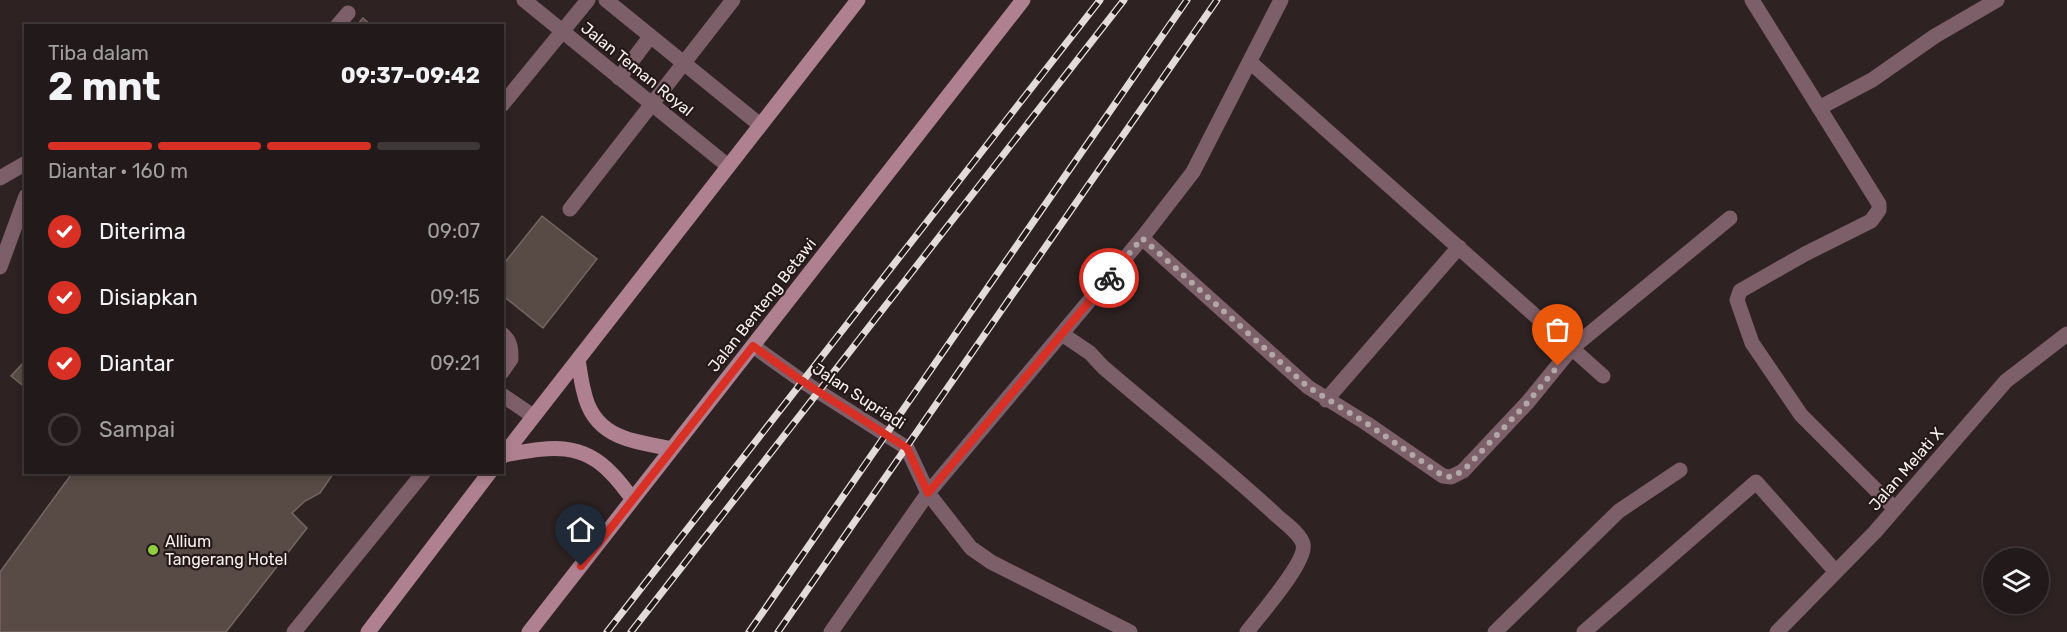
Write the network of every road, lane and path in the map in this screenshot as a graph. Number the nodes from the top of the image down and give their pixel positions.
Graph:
1 (524, 0) edge
2 (588, 0) edge
3 (606, 0) edge
4 (733, 0) edge
5 (858, 0) edge
6 (1023, 0) edge
7 (1281, 0) edge
8 (1752, 0) edge
9 (1997, 0) edge
10 (348, 13) dead end
11 (339, 24) edge
12 (562, 32) junction
13 (650, 37) junction
14 (1250, 62) junction
15 (682, 64) junction
16 (619, 78) junction
17 (504, 103) edge
18 (651, 105) junction
19 (1819, 108) junction
20 (759, 125) junction
21 (24, 164) edge
22 (728, 166) junction
23 (0, 178) edge
24 (24, 201) edge
25 (570, 209) dead end
26 (1730, 218) dead end
27 (1142, 238) junction
28 (1459, 248) junction
29 (0, 267) edge
30 (1062, 334) junction
31 (2067, 334) edge
32 (504, 336) edge
33 (753, 346) junction
34 (1572, 348) junction
35 (507, 356) edge
36 (578, 360) junction
37 (1603, 376) dead end
38 (504, 396) edge
39 (1326, 400) junction
40 (533, 416) junction
41 (672, 448) junction
42 (504, 455) edge
43 (504, 456) edge
44 (1680, 470) dead end
45 (421, 474) edge
46 (488, 474) edge
47 (928, 493) junction
48 (633, 499) junction
49 (1895, 509) junction
50 (1836, 572) junction
51 (294, 632) edge
52 (368, 632) edge
53 (529, 632) edge
54 (831, 632) edge
55 (1130, 632) edge
56 (1247, 632) edge
57 (1495, 632) edge
58 (1584, 632) edge
59 (1776, 632) edge

1 - 12 street, Jalan Teman Royal
2 - 12 street
3 - 13 street, Jalan Teman Royal
4 - 15 street
5 - 20 main road
6 - 33 main road, Jalan Benteng Betawi
7 - 14 street
8 - 19 street
9 - 19 street
10 - 11 street
12 - 16 street, Jalan Teman Royal
12 - 17 street
13 - 15 street, Jalan Teman Royal
13 - 16 street
14 - 27 street
14 - 28 street
15 - 18 street
15 - 20 street, Jalan Teman Royal
16 - 18 street, Jalan Teman Royal
18 - 22 street, Jalan Teman Royal
18 - 25 street
19 - 49 street
20 - 22 main road
21 - 23 street
22 - 36 main road
24 - 29 street
26 - 34 street
27 - 30 street
27 - 39 street
28 - 34 street
28 - 39 street
30 - 47 street
30 - 56 street
31 - 49 street, Jalan Melati X
32 - 35 street
33 - 41 main road, Jalan Benteng Betawi
33 - 47 street, Jalan Supriadi
34 - 37 street
34 - 39 street
36 - 40 main road
36 - 41 main road
38 - 40 street
40 - 42 main road
41 - 48 main road, Jalan Benteng Betawi
43 - 48 main road
44 - 57 street
45 - 51 street
46 - 52 main road
47 - 54 street
47 - 55 street, Jalan Supriadi
48 - 53 main road, Jalan Benteng Betawi
49 - 50 street, Jalan Melati X
50 - 58 street
50 - 59 street, Jalan Melati X

